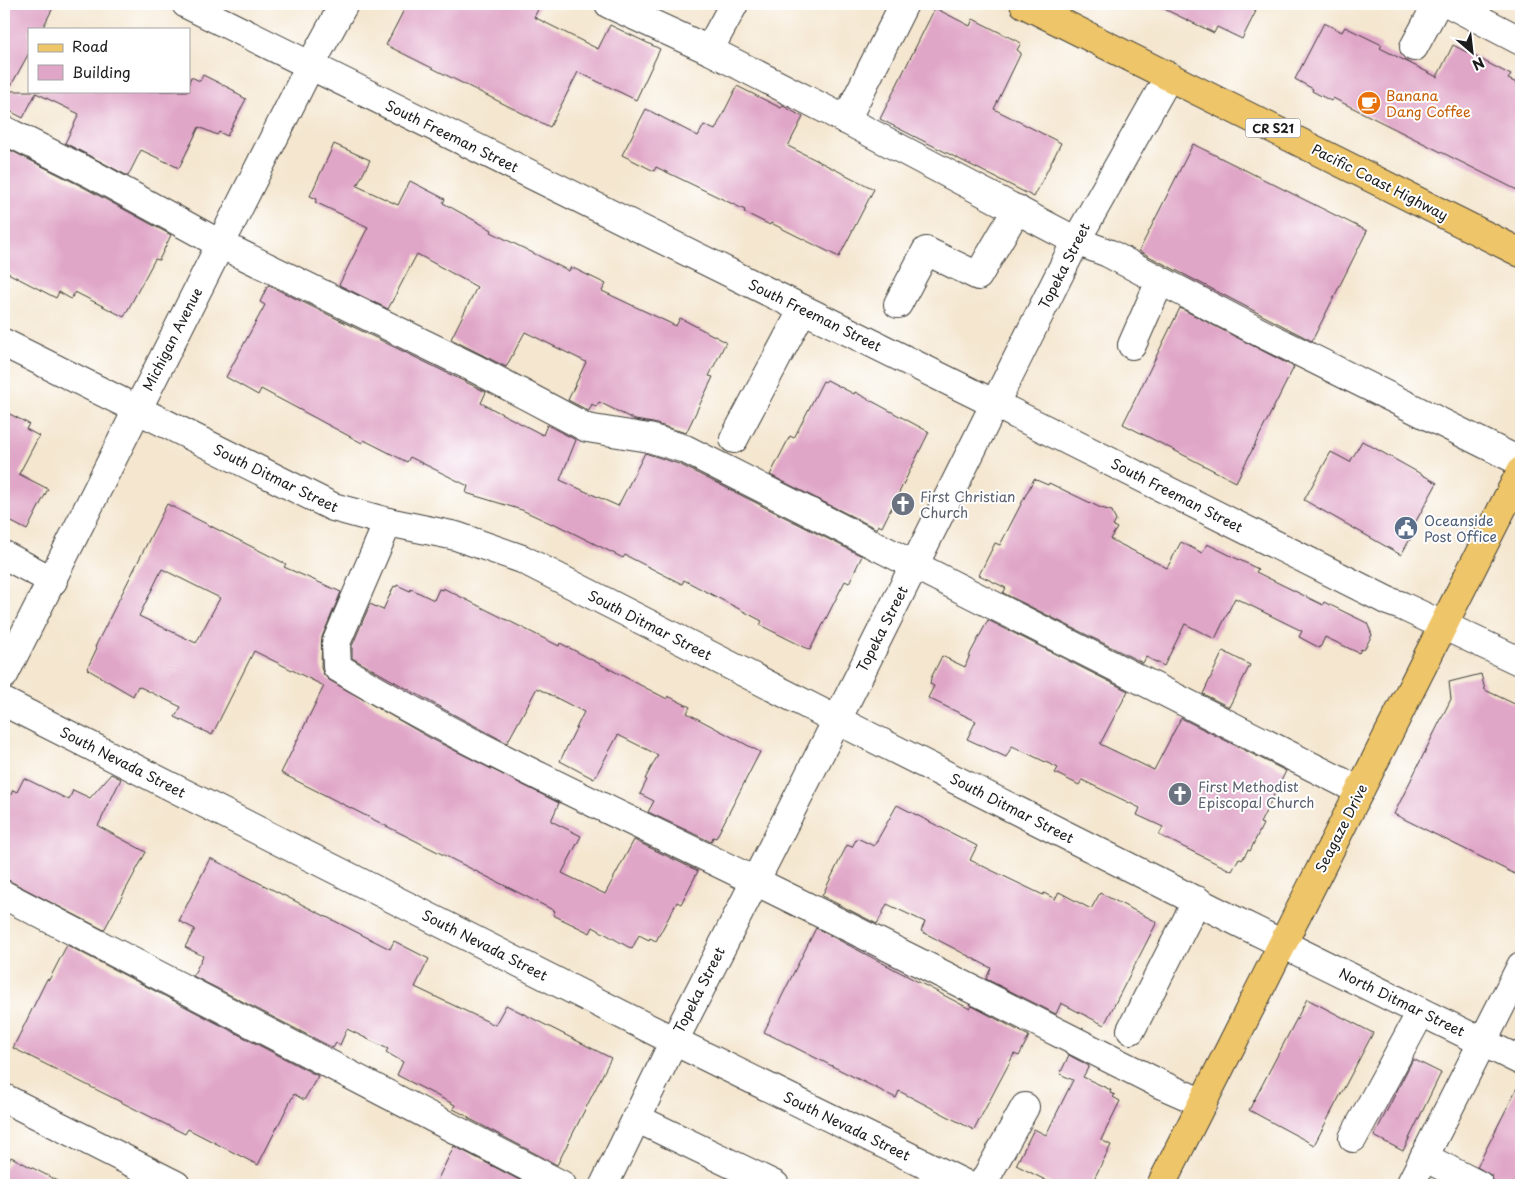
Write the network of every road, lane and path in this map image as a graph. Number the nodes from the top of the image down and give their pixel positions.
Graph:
1 (186, 4) edge
2 (344, 4) edge
3 (609, 4) edge
4 (734, 4) edge
5 (904, 4) edge
6 (1026, 4) edge
7 (1437, 4) edge
8 (1450, 4) edge
9 (1521, 41) edge
10 (1414, 47) dead end
11 (709, 50) junction
12 (310, 66) junction
13 (1169, 76) junction
14 (846, 120) junction
15 (4, 130) edge
16 (1017, 209) junction
17 (1076, 240) junction
18 (220, 244) junction
19 (1521, 253) edge
20 (1160, 281) junction
21 (898, 304) dead end
22 (803, 309) junction
23 (4, 342) edge
24 (1132, 345) dead end
25 (995, 404) junction
26 (137, 410) junction
27 (734, 439) dead end
28 (1521, 462) edge
29 (1521, 471) edge
30 (388, 522) junction
31 (4, 555) edge
32 (914, 564) junction
33 (53, 581) junction
34 (1443, 626) junction
35 (1521, 662) edge
36 (4, 675) edge
37 (4, 702) edge
38 (837, 720) junction
39 (1360, 791) junction
40 (755, 880) junction
41 (4, 895) edge
42 (1197, 900) junction
43 (1283, 944) junction
44 (1521, 966) edge
45 (1421, 1012) junction
46 (1130, 1030) dead end
47 (674, 1041) junction
48 (1482, 1042) junction
49 (1521, 1061) edge
50 (4, 1098) edge
51 (1203, 1103) junction
52 (1026, 1107) dead end
53 (636, 1118) junction
54 (1353, 1138) dead end
55 (1424, 1157) junction
56 (176, 1185) edge
57 (562, 1185) edge
58 (604, 1185) edge
59 (775, 1185) edge
60 (967, 1185) edge
61 (982, 1185) edge
62 (1161, 1185) edge
63 (1410, 1185) edge
64 (1478, 1185) edge

1 - 12 street, South Freeman Street
2 - 12 street, Michigan Avenue
3 - 11 street
4 - 11 street
5 - 14 street
6 - 13 main road, Pacific Coast Highway / CR S21
7 - 10 street
8 - 9 street
11 - 14 street
12 - 18 street, Michigan Avenue
12 - 22 street, South Freeman Street
13 - 17 street, Topeka Street
13 - 19 main road, Pacific Coast Highway / CR S21
14 - 16 street
15 - 18 street
16 - 17 street
16 - 21 street
17 - 20 street
17 - 25 street, Topeka Street
18 - 26 street, Michigan Avenue
18 - 32 street
20 - 24 street
20 - 28 street
22 - 25 street, South Freeman Street
22 - 27 street
23 - 26 street, South Ditmar Street
25 - 32 street, Topeka Street
25 - 34 street, South Freeman Street
26 - 30 street, South Ditmar Street
26 - 33 street, Michigan Avenue
29 - 34 main road, Seagaze Drive
30 - 38 street, South Ditmar Street
30 - 40 street
31 - 33 street
32 - 38 street, Topeka Street
32 - 39 street
33 - 36 street, Michigan Avenue
34 - 35 street, South Freeman Street
34 - 39 main road, Seagaze Drive
37 - 47 street, South Nevada Street
38 - 40 street, Topeka Street
38 - 42 street, South Ditmar Street
39 - 43 main road, Seagaze Drive
40 - 47 street, Topeka Street
40 - 51 street
41 - 57 street
42 - 43 street, South Ditmar Street
42 - 46 street
43 - 45 street, North Ditmar Street
43 - 51 main road, Seagaze Drive
44 - 48 street
45 - 48 street, North Ditmar Street
45 - 54 street
47 - 53 street, Topeka Street
47 - 60 street, South Nevada Street
48 - 49 street, North Ditmar Street
48 - 55 street
50 - 56 street
51 - 62 main road, Seagaze Drive
52 - 61 street
53 - 58 street, Topeka Street
53 - 59 street
55 - 63 street
55 - 64 street

